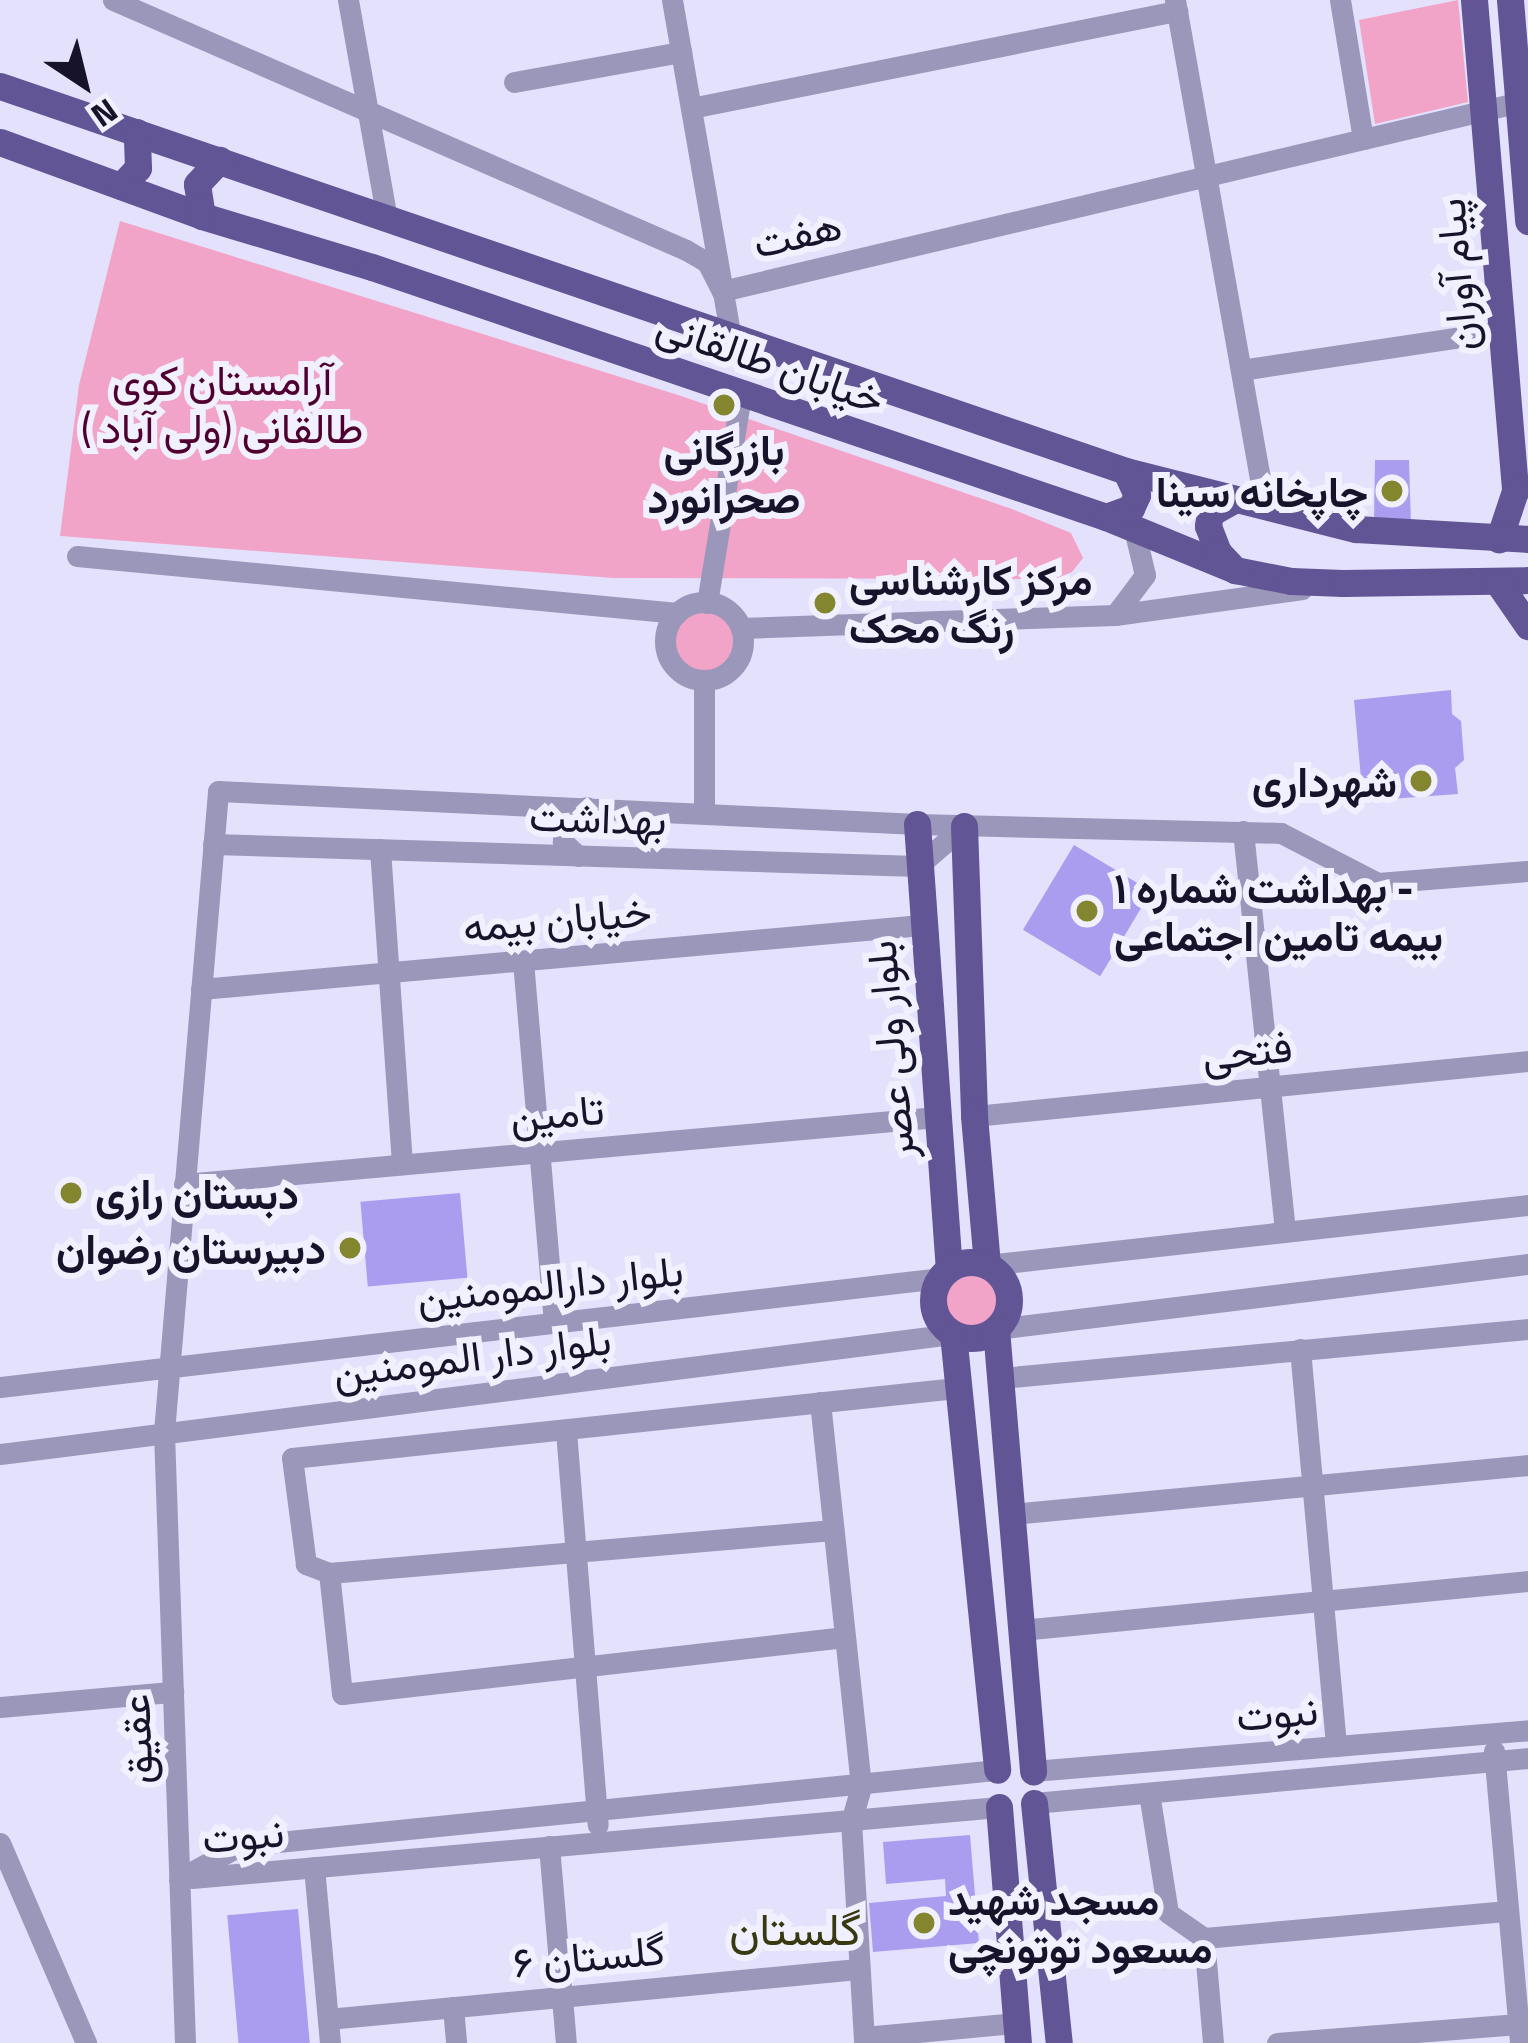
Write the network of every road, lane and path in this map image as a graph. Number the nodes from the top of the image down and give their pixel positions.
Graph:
1 (112, 0) edge
2 (349, 0) edge
3 (672, 0) edge
4 (1340, 0) edge
5 (1474, 0) edge
6 (1510, 0) edge
7 (1176, 6) edge
8 (681, 52) junction
9 (514, 82) dead end
10 (0, 86) edge
11 (1523, 101) edge
12 (691, 108) junction
13 (367, 109) junction
14 (1483, 110) junction
15 (137, 132) junction
16 (1363, 139) junction
17 (0, 142) edge
18 (219, 160) junction
19 (1207, 176) junction
20 (121, 186) junction
21 (202, 216) junction
22 (386, 218) junction
23 (1528, 221) edge
24 (722, 290) junction
25 (1502, 331) junction
26 (731, 338) junction
27 (1241, 370) junction
28 (742, 396) junction
29 (1126, 470) junction
30 (1522, 494) edge
31 (1232, 501) junction
32 (1265, 507) junction
33 (1106, 517) junction
34 (1134, 530) junction
35 (1514, 539) edge
36 (76, 556) dead end
37 (1235, 570) junction
38 (1528, 580) edge
39 (1497, 581) junction
40 (1343, 583) junction
41 (707, 603) junction
42 (677, 613) junction
43 (1115, 615) junction
44 (1528, 626) edge
45 (741, 628) junction
46 (704, 680) junction
47 (588, 807) junction
48 (704, 812) junction
49 (917, 824) junction
50 (964, 826) junction
51 (1243, 831) junction
52 (213, 844) junction
53 (380, 850) junction
54 (578, 856) junction
55 (918, 866) junction
56 (1528, 871) edge
57 (920, 925) junction
58 (523, 961) junction
59 (386, 973) junction
60 (201, 989) junction
61 (1528, 1061) edge
62 (1272, 1087) junction
63 (974, 1116) junction
64 (937, 1117) junction
65 (539, 1152) junction
66 (402, 1165) junction
67 (184, 1184) junction
68 (1528, 1205) edge
69 (1286, 1232) junction
70 (1528, 1264) edge
71 (987, 1265) junction
72 (945, 1274) junction
73 (554, 1322) junction
74 (996, 1329) junction
75 (1528, 1329) edge
76 (953, 1334) junction
77 (1300, 1349) junction
78 (169, 1365) junction
79 (1001, 1378) junction
80 (0, 1387) edge
81 (956, 1388) junction
82 (820, 1402) junction
83 (566, 1430) junction
84 (164, 1432) junction
85 (0, 1454) edge
86 (1528, 1465) edge
87 (1312, 1485) junction
88 (1012, 1514) junction
89 (833, 1530) junction
90 (577, 1555) junction
91 (329, 1573) junction
92 (1528, 1581) edge
93 (1323, 1601) junction
94 (1021, 1630) junction
95 (845, 1637) junction
96 (585, 1666) junction
97 (173, 1692) junction
98 (0, 1708) edge
99 (1528, 1730) edge
100 (1493, 1733) junction
101 (1336, 1746) junction
102 (1528, 1758) edge
103 (1494, 1762) junction
104 (998, 1771) junction
105 (1033, 1772) junction
106 (861, 1787) junction
107 (1150, 1792) junction
108 (1034, 1803) junction
109 (999, 1807) junction
110 (597, 1811) junction
111 (851, 1821) junction
112 (600, 1842) junction
113 (0, 1843) edge
114 (549, 1846) junction
115 (314, 1867) junction
116 (179, 1879) junction
117 (1508, 1911) junction
118 (1204, 1938) junction
119 (858, 1970) junction
120 (562, 1997) junction
121 (453, 2007) junction
122 (328, 2019) junction
123 (1017, 2033) edge
124 (1519, 2033) edge
125 (864, 2040) edge
126 (86, 2043) edge
127 (185, 2043) edge
128 (330, 2043) edge
129 (456, 2043) edge
130 (566, 2043) edge
131 (1059, 2043) edge
132 (1213, 2043) edge
133 (1277, 2043) edge

1 - 13 street, هفت
2 - 13 street
3 - 8 street
4 - 16 street
5 - 14 main road, پیام آوران
6 - 11 main road, پیام آوران
7 - 12 street
7 - 19 street
8 - 9 street
8 - 12 street
10 - 15 main road, خیابان طالقانی
11 - 14 street, هفت
11 - 23 main road, پیام آوران
12 - 24 street
13 - 22 street
13 - 24 street, هفت
14 - 16 street, هفت
14 - 25 main road, پیام آوران
15 - 18 main road, خیابان طالقانی
15 - 20 main road
16 - 19 street, هفت
17 - 20 main road, خیابان طالقانی
18 - 21 main road
18 - 22 main road, خیابان طالقانی
19 - 24 street, هفت
19 - 27 street
20 - 21 main road, خیابان طالقانی
21 - 28 main road, خیابان طالقانی
22 - 26 main road, خیابان طالقانی
24 - 26 street
25 - 27 street
25 - 30 main road, پیام آوران
26 - 29 main road, خیابان طالقانی
27 - 32 street
28 - 33 main road, خیابان طالقانی
28 - 41 street
29 - 31 main road, خیابان طالقانی
29 - 33 main road
30 - 35 main road, پیام آوران
31 - 32 main road, خیابان طالقانی
31 - 37 main road
32 - 35 main road, خیابان طالقانی
33 - 34 main road, خیابان طالقانی
34 - 37 main road, خیابان طالقانی
34 - 43 street
36 - 42 street
37 - 40 main road, خیابان طالقانی
38 - 39 main road, خیابان طالقانی
39 - 40 main road, خیابان طالقانی
39 - 44 main road
40 - 43 street
41 - 42 street
41 - 45 street
42 - 46 street
43 - 45 street
45 - 46 street
46 - 48 street
47 - 48 street, بهداشت
47 - 52 street, بهداشت
47 - 54 street
48 - 49 street, بهداشت
49 - 50 street, بهداشت
49 - 55 main road, بلوار ولی عصر
50 - 51 street, بهداشت
50 - 55 street
50 - 63 main road, بلوار ولی عصر
51 - 56 street, بهداشت
51 - 62 street
52 - 53 street, بهداشت
52 - 60 street
53 - 54 street, بهداشت
53 - 59 street
54 - 55 street, بهداشت
55 - 57 main road, بلوار ولی عصر
57 - 58 street, خیابان بیمه
57 - 64 main road, بلوار ولی عصر
58 - 59 street, خیابان بیمه
58 - 65 street
59 - 60 street, خیابان بیمه
59 - 66 street
60 - 67 street
61 - 62 street, فتحی
62 - 63 street, فتحی
62 - 69 street
63 - 71 main road, بلوار ولی عصر
64 - 65 street, تامین
64 - 72 main road, بلوار ولی عصر
65 - 66 street, تامین
65 - 73 street
66 - 67 street, تامین
67 - 78 street
68 - 69 street
69 - 71 street
70 - 74 street
71 - 72 main road
71 - 74 main road
72 - 73 street, بلوار دارالمومنین
72 - 76 main road
73 - 78 street, بلوار دارالمومنین
74 - 76 main road
74 - 79 main road
75 - 77 street
76 - 81 main road
76 - 84 street, بلوار دار المومنین
77 - 79 street
77 - 87 street
78 - 80 street
78 - 84 street, عقیق
79 - 88 main road
81 - 82 street
81 - 104 main road
82 - 83 street
82 - 89 street
83 - 90 street
83 - 91 street
84 - 85 street, بلوار دار المومنین
84 - 97 street, عقیق
86 - 87 street
87 - 88 street
87 - 93 street
88 - 94 main road
89 - 90 street
89 - 95 street
90 - 91 street
90 - 96 street
91 - 96 street
92 - 93 street
93 - 94 street
93 - 101 street
94 - 105 main road
95 - 96 street
95 - 106 street
96 - 110 street
97 - 98 street
97 - 116 street, عقیق
99 - 100 street, نبوت
100 - 101 street, نبوت
100 - 103 street
101 - 105 street, نبوت
102 - 103 street, نبوت
103 - 107 street, نبوت
103 - 117 street
104 - 105 main road
104 - 106 street, نبوت
104 - 109 main road
105 - 108 main road
106 - 110 street, نبوت
106 - 111 street
107 - 108 street, نبوت
107 - 118 street
108 - 109 main road
108 - 131 main road
109 - 111 street, نبوت
109 - 123 main road
110 - 112 street
110 - 116 street, نبوت
111 - 112 street, نبوت
111 - 119 street
112 - 114 street, نبوت
113 - 126 street
114 - 115 street, نبوت
114 - 120 street
115 - 116 street, نبوت
115 - 122 street
116 - 127 street, عقیق
117 - 118 street
117 - 124 street
118 - 132 street
119 - 120 street, گلستان ۶
119 - 125 street
120 - 121 street, گلستان ۶
120 - 130 street
121 - 122 street, گلستان ۶
121 - 129 street
122 - 128 street
123 - 125 street
124 - 133 street

